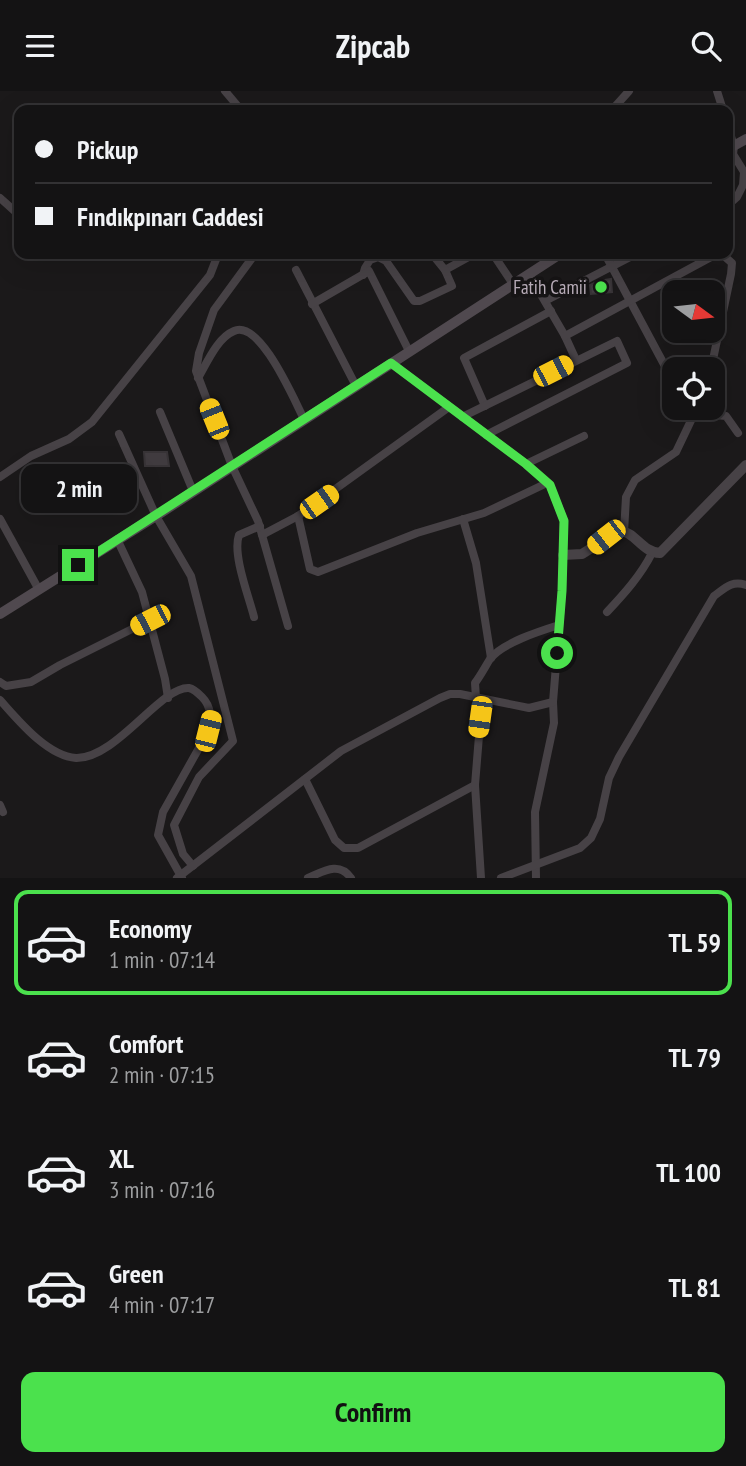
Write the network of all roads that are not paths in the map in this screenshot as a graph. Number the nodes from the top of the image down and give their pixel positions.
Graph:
1 (225, 91) edge
2 (629, 91) edge
3 (237, 105) edge
4 (616, 105) edge
5 (733, 154) edge
6 (0, 198) edge
7 (733, 201) edge
8 (14, 211) edge
9 (216, 259) edge
10 (251, 259) edge
11 (373, 259) edge
12 (382, 259) edge
13 (436, 259) edge
14 (465, 259) edge
15 (496, 259) edge
16 (552, 259) edge
17 (608, 259) edge
18 (626, 259) edge
19 (708, 259) edge
20 (729, 259) edge
21 (612, 266) junction
22 (296, 270) dead end
23 (445, 270) junction
24 (529, 274) junction
25 (363, 275) junction
26 (513, 284) junction
27 (545, 301) junction
28 (631, 302) junction
29 (312, 304) junction
30 (551, 311) junction
31 (565, 336) junction
32 (409, 351) junction
33 (714, 357) edge
34 (576, 360) junction
35 (662, 360) edge
36 (391, 363) junction
37 (198, 378) junction
38 (356, 386) junction
39 (485, 406) junction
40 (449, 407) junction
41 (160, 412) dead end
42 (725, 415) edge
43 (462, 417) junction
44 (304, 419) junction
45 (692, 420) edge
46 (738, 433) dead end
47 (119, 434) dead end
48 (486, 435) junction
49 (584, 436) dead end
50 (526, 464) junction
51 (232, 465) junction
52 (746, 465) edge
53 (0, 477) edge
54 (548, 483) junction
55 (193, 491) junction
56 (156, 516) junction
57 (298, 516) junction
58 (0, 519) edge
59 (463, 519) junction
60 (261, 531) junction
61 (625, 531) junction
62 (117, 539) junction
63 (652, 553) junction
64 (563, 555) junction
65 (746, 585) edge
66 (39, 590) junction
67 (607, 611) dead end
68 (0, 614) edge
69 (254, 617) dead end
70 (150, 620) junction
71 (559, 625) junction
72 (288, 626) dead end
73 (491, 658) junction
74 (0, 683) edge
75 (168, 698) junction
76 (479, 699) junction
77 (0, 700) edge
78 (553, 702) junction
79 (305, 779) junction
80 (475, 785) junction
81 (535, 864) junction
82 (192, 866) junction
83 (180, 877) edge
84 (308, 878) edge
85 (351, 878) edge
86 (481, 878) edge
87 (501, 878) edge
88 (536, 878) edge

1 - 3 street
2 - 4 street
5 - 7 street
6 - 8 street
9 - 53 street
10 - 37 street
11 - 25 street
12 - 23 street
13 - 23 street
14 - 23 street
15 - 26 street
16 - 24 main road
17 - 21 street
18 - 21 street
19 - 28 street
20 - 33 street
21 - 27 street
21 - 28 street
22 - 29 street
24 - 26 main road
24 - 27 street
25 - 29 street
25 - 32 street
26 - 32 main road
27 - 30 street
28 - 31 street
28 - 35 street
29 - 38 street
30 - 31 street
30 - 39 street
31 - 34 street
32 - 36 main road
34 - 39 street
34 - 48 street
36 - 38 main road
36 - 40 street
37 - 44 street
37 - 51 street
38 - 44 main road
39 - 43 street
40 - 43 street
40 - 57 street
41 - 55 street
42 - 46 street
43 - 48 street
44 - 51 main road
45 - 61 street
47 - 56 street
48 - 50 street
49 - 50 street
50 - 54 street
51 - 55 main road
51 - 60 street
52 - 63 street
54 - 59 street
54 - 64 street
55 - 56 main road
56 - 62 main road
56 - 82 street
57 - 59 street
57 - 60 street
58 - 66 street
59 - 73 street
60 - 69 street
60 - 72 street
61 - 63 street
61 - 64 street
62 - 66 main road
62 - 70 street
63 - 67 street
64 - 71 street
65 - 81 street
66 - 68 main road
70 - 74 street
70 - 75 street
71 - 73 street
71 - 78 street
73 - 76 street
75 - 77 street
75 - 83 street
76 - 78 street
76 - 79 street
76 - 80 street
78 - 81 street
79 - 80 street
79 - 82 street
80 - 86 street
81 - 87 street
81 - 88 street
82 - 83 street
84 - 85 street

